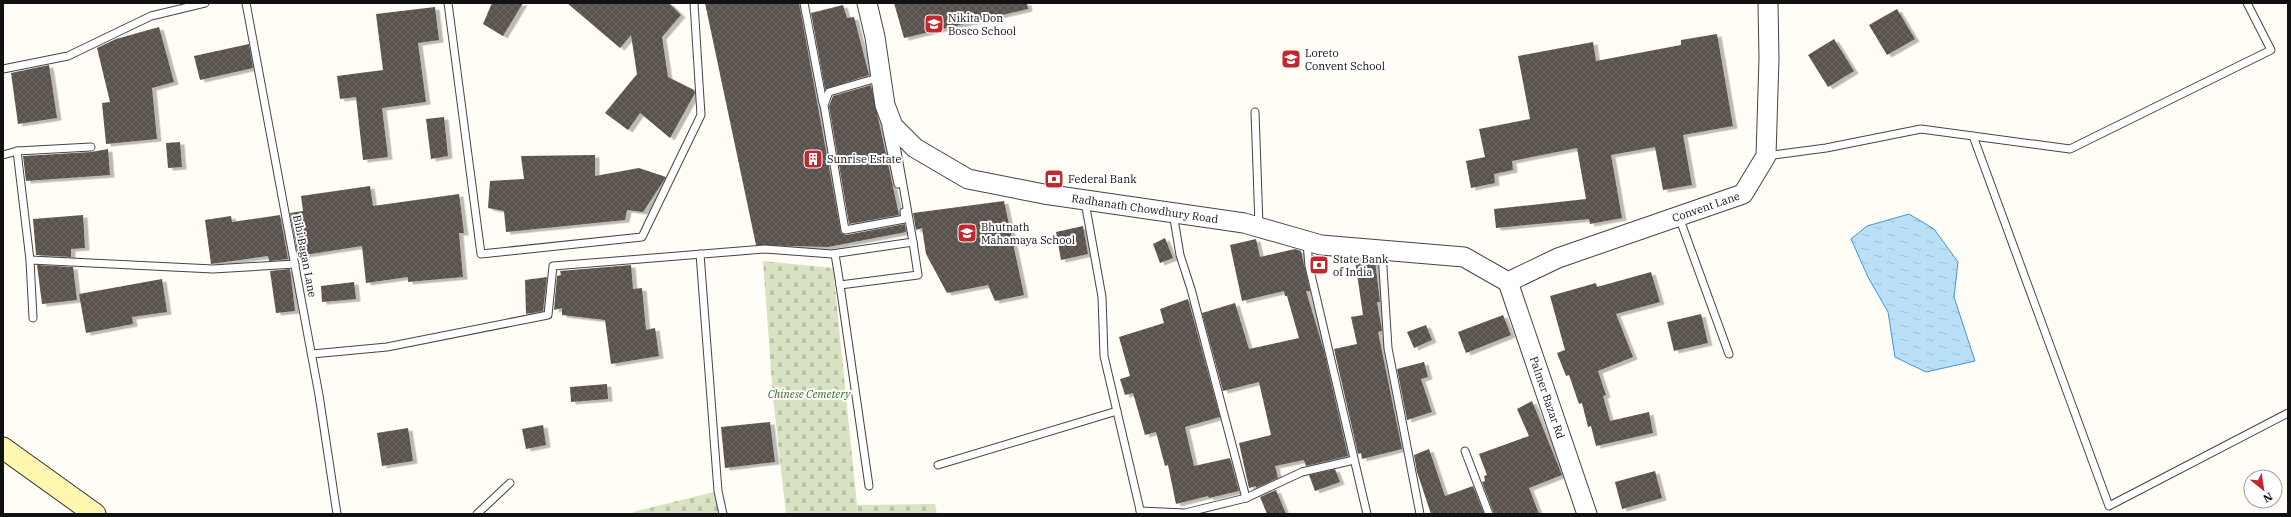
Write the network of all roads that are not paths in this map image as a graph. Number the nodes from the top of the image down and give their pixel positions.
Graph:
1 (205, 3) edge
2 (246, 3) edge
3 (448, 3) edge
4 (694, 3) edge
5 (804, 3) edge
6 (867, 3) edge
7 (1768, 3) edge
8 (2247, 3) edge
9 (3, 69) edge
10 (879, 78) junction
11 (824, 105) junction
12 (1255, 112) dead end
13 (890, 127) junction
14 (1973, 136) junction
15 (91, 147) dead end
16 (16, 151) junction
17 (3, 155) edge
18 (1766, 156) junction
19 (1085, 200) junction
20 (1173, 213) junction
21 (1679, 217) junction
22 (1259, 229) junction
23 (913, 242) junction
24 (1306, 242) junction
25 (1382, 252) junction
26 (700, 254) junction
27 (835, 254) junction
28 (30, 260) junction
29 (295, 264) junction
30 (1508, 282) junction
31 (840, 285) junction
32 (32, 318) dead end
33 (312, 354) junction
34 (1730, 354) dead end
35 (1117, 411) junction
36 (2288, 413) edge
37 (3, 448) edge
38 (1465, 451) dead end
39 (1354, 460) junction
40 (938, 466) dead end
41 (510, 483) dead end
42 (869, 486) dead end
43 (1246, 498) junction
44 (1140, 512) edge
45 (96, 514) edge
46 (337, 514) edge
47 (477, 514) edge
48 (723, 514) edge
49 (1367, 514) edge
50 (1420, 514) edge
51 (1489, 514) edge
52 (1587, 514) edge

1 - 9 lane
2 - 29 lane, Bibi Bagan Lane
3 - 4 lane
5 - 11 lane
6 - 10 street, Radhanath Chowdhury Road
7 - 18 street, Convent Lane
8 - 14 lane
10 - 11 lane
10 - 13 street, Radhanath Chowdhury Road
11 - 13 lane
12 - 22 lane
13 - 19 street, Radhanath Chowdhury Road
13 - 23 lane
14 - 18 lane
14 - 36 lane
15 - 16 lane
16 - 17 lane
16 - 28 lane
18 - 21 street, Convent Lane
19 - 20 street, Radhanath Chowdhury Road
19 - 35 lane
20 - 22 street, Radhanath Chowdhury Road
20 - 43 lane
21 - 30 street, Convent Lane
21 - 34 lane
22 - 24 street, Radhanath Chowdhury Road
23 - 27 lane
23 - 31 lane
24 - 25 street, Radhanath Chowdhury Road
24 - 39 lane
25 - 30 street, Radhanath Chowdhury Road
25 - 50 lane
26 - 27 lane
26 - 33 lane
26 - 48 lane
27 - 31 lane
28 - 29 lane
28 - 32 lane
29 - 33 lane, Bibi Bagan Lane
30 - 52 street, Palmer Bazar Rd
31 - 42 lane
33 - 46 lane, Bibi Bagan Lane
35 - 40 lane
35 - 44 lane
37 - 45 main road
38 - 51 lane
39 - 43 lane
39 - 49 lane
41 - 47 lane
43 - 44 lane

